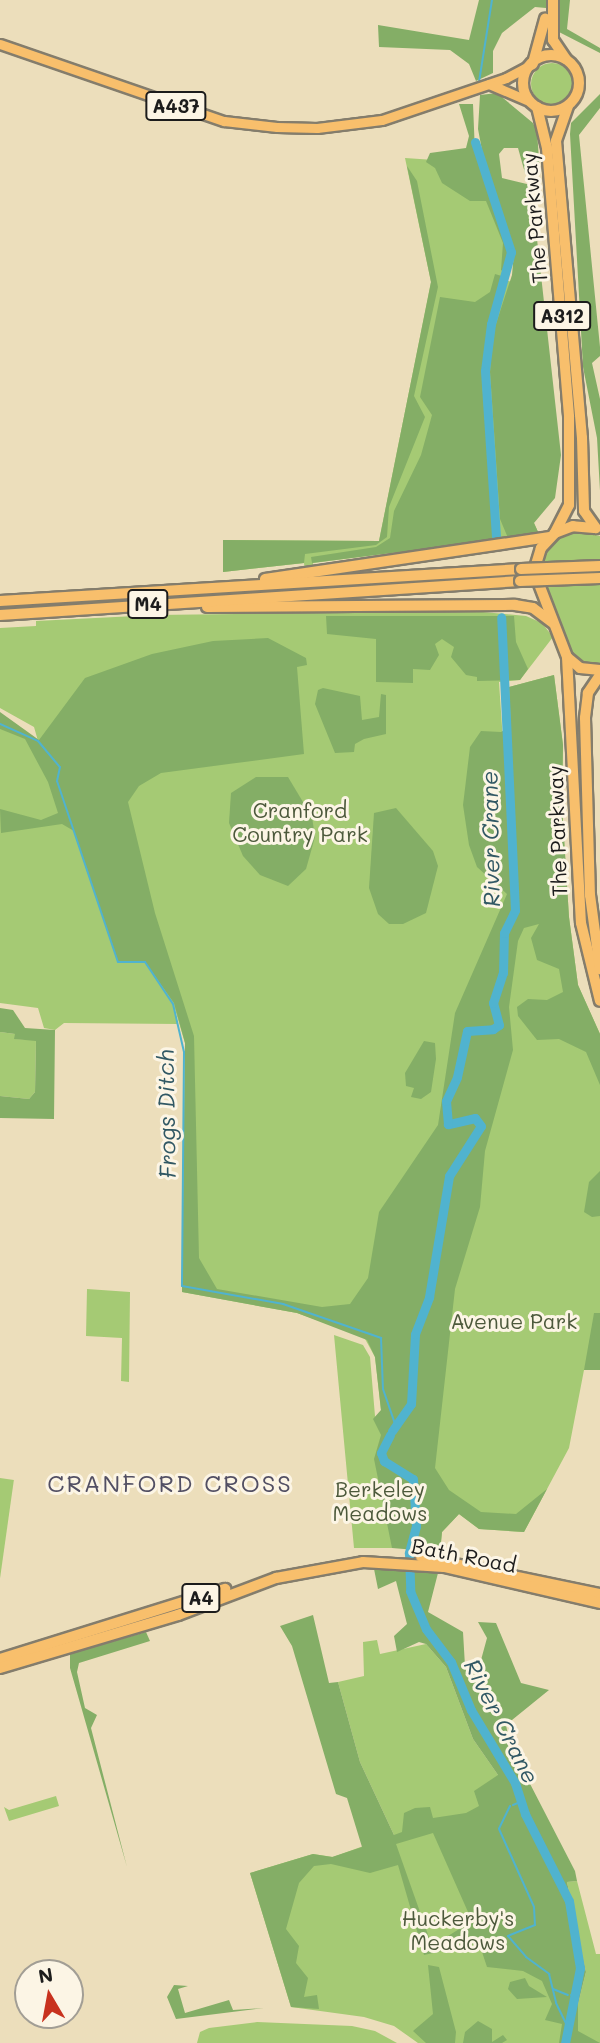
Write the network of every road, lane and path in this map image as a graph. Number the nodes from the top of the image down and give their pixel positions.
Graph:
1 (550, 2) edge
2 (0, 44) edge
3 (568, 61) junction
4 (532, 63) junction
5 (481, 85) junction
6 (533, 104) junction
7 (568, 106) junction
8 (598, 529) edge
9 (552, 535) junction
10 (600, 566) edge
11 (521, 575) junction
12 (600, 578) edge
13 (218, 587) junction
14 (0, 601) edge
15 (168, 603) junction
16 (0, 615) edge
17 (553, 623) junction
18 (567, 657) junction
19 (600, 672) edge
20 (600, 968) edge
21 (600, 1001) edge
22 (404, 1559) junction
23 (423, 1560) junction
24 (600, 1594) edge
25 (600, 1603) edge
26 (0, 1660) edge
27 (0, 1668) edge

1 - 3 highway
1 - 4 highway
2 - 5 main road, A437
3 - 4 highway
3 - 7 highway
4 - 5 main road, A437
4 - 6 highway
5 - 6 main road
6 - 7 highway
6 - 9 highway, The Parkway / A312
7 - 8 highway, The Parkway / A312
8 - 9 highway, A312
9 - 13 highway, M4
9 - 17 highway, A312
10 - 11 highway, M4, bridge
11 - 12 highway, M4, bridge
11 - 13 highway, M4
11 - 15 highway, M4
13 - 14 highway, M4
15 - 16 highway, M4
15 - 17 highway, M4
17 - 18 highway, A312
18 - 19 highway
18 - 21 highway, The Parkway / A312
19 - 20 highway, The Parkway
22 - 23 highway, Bath Road / A4
22 - 26 highway, Bath Road / A4
22 - 27 highway, Bath Road / A4
23 - 24 highway, Bath Road / A4
23 - 25 highway, Bath Road / A4

